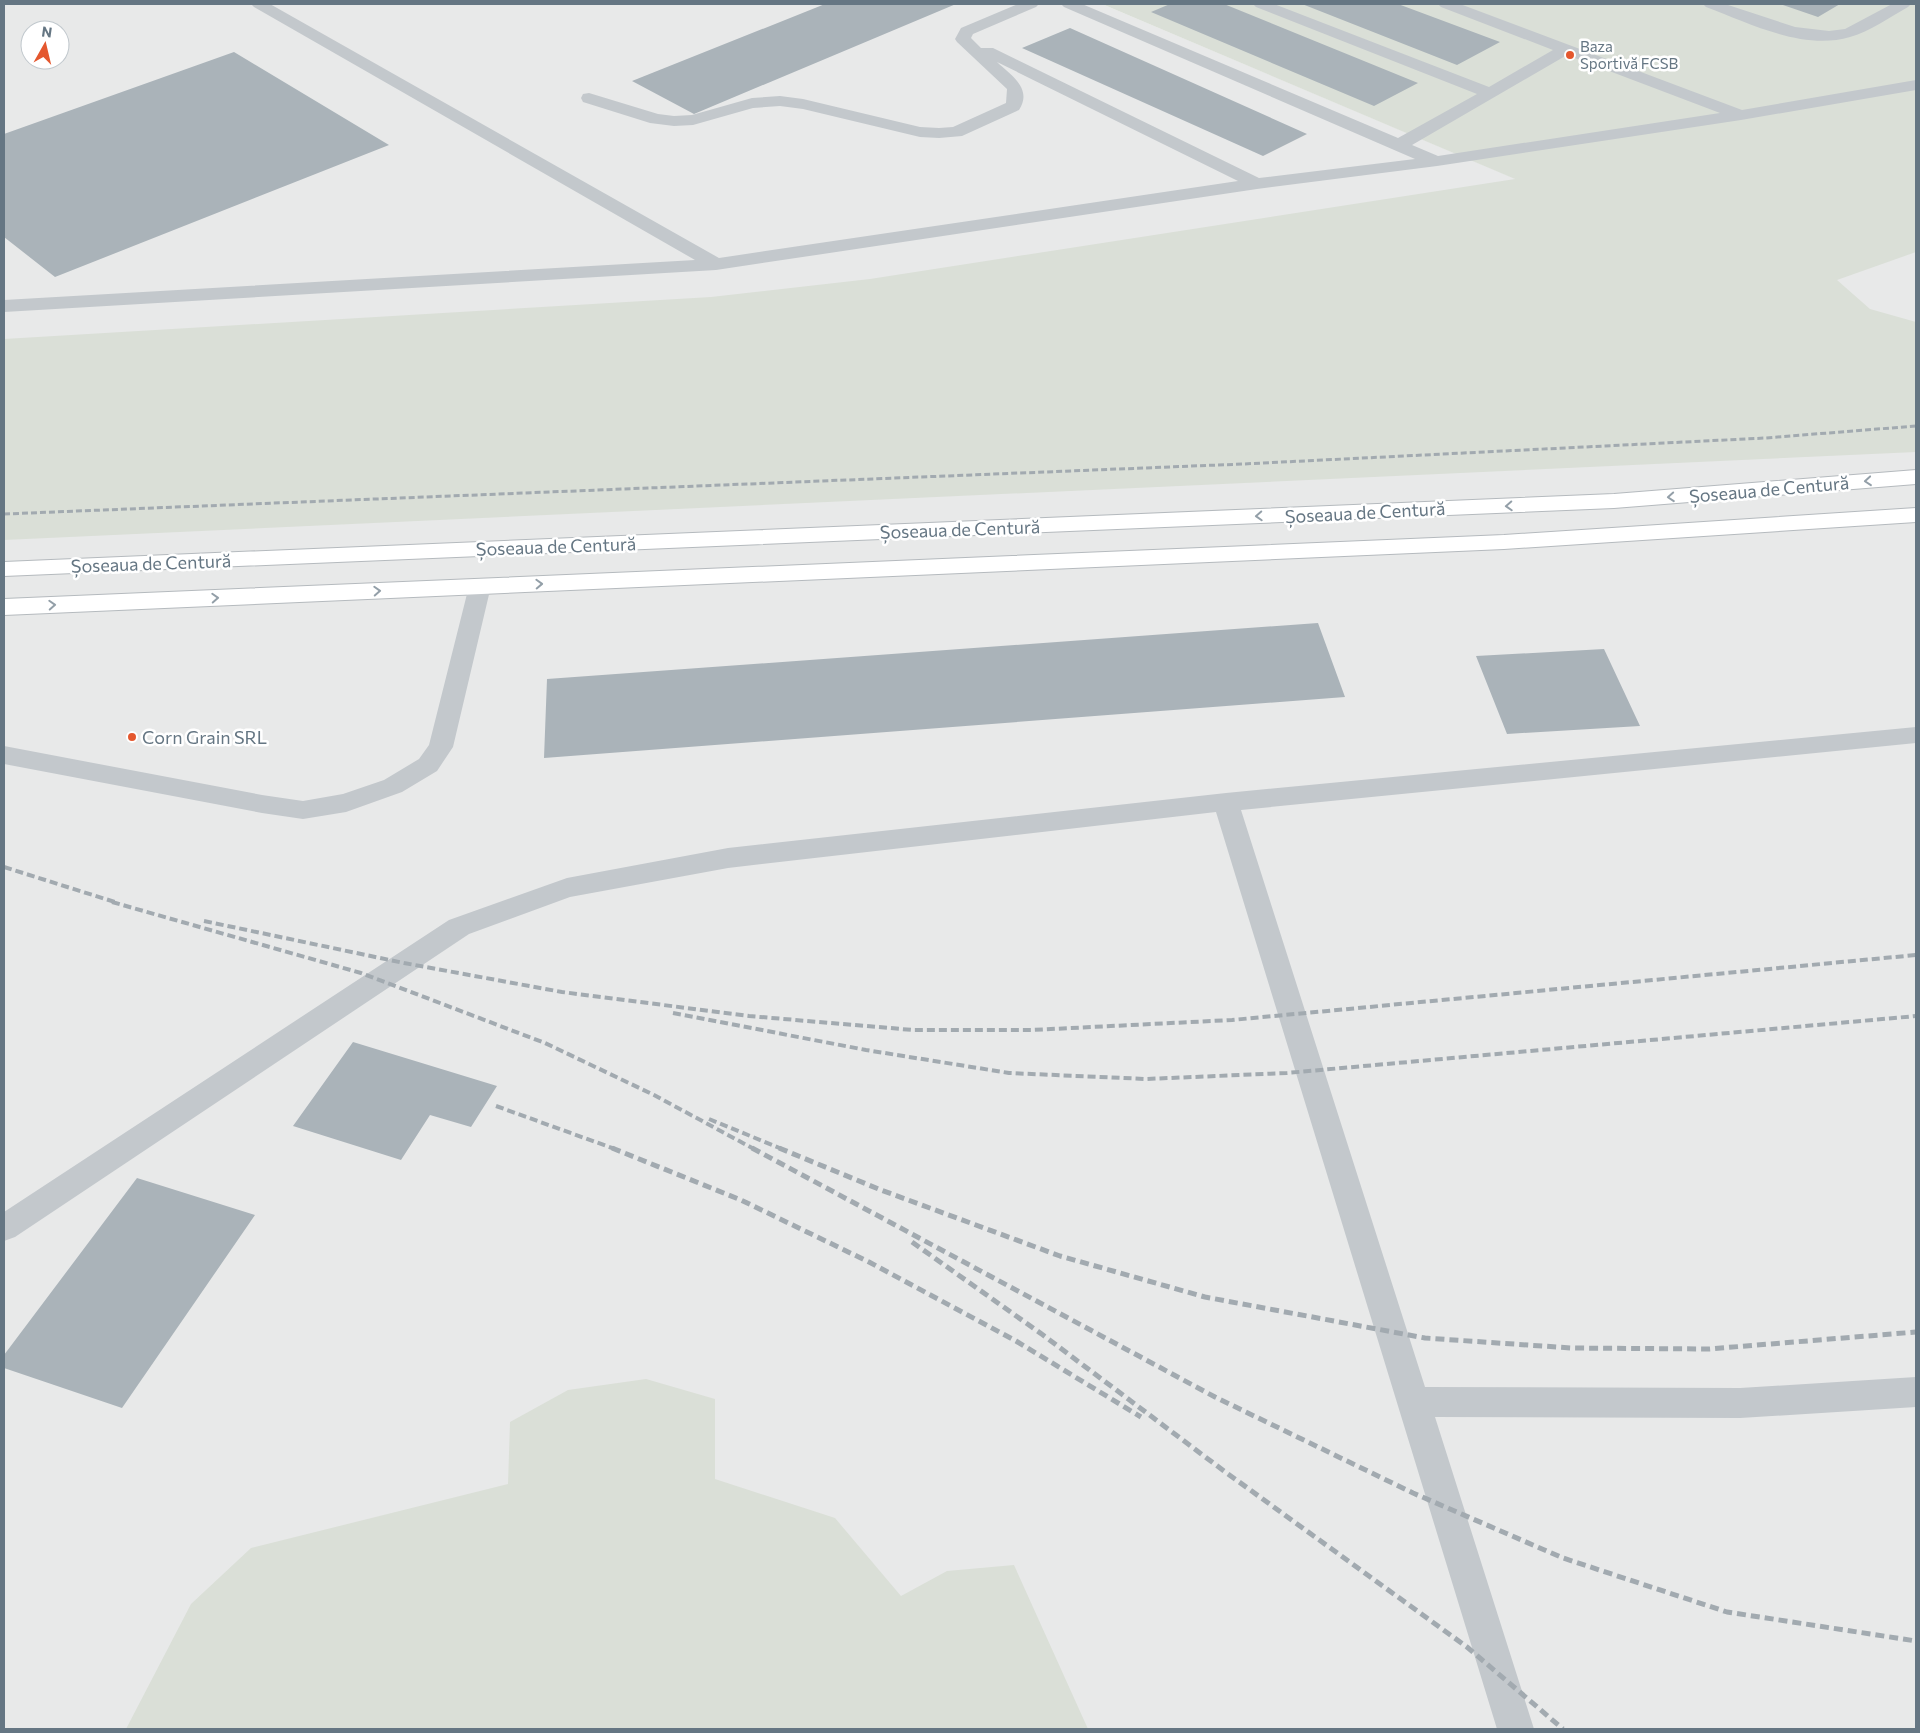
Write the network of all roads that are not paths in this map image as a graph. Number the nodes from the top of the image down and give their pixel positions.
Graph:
1 (259, 4) edge
2 (1031, 4) edge
3 (1068, 4) edge
4 (1261, 4) edge
5 (1446, 4) edge
6 (1711, 4) edge
7 (1903, 4) edge
8 (963, 39) junction
9 (1567, 49) junction
10 (1916, 85) edge
11 (1490, 93) junction
12 (589, 98) dead end
13 (1741, 115) junction
14 (1399, 145) junction
15 (1437, 161) junction
16 (1257, 184) junction
17 (716, 264) junction
18 (4, 306) edge
19 (1916, 477) edge
20 (1916, 515) edge
21 (4, 569) edge
22 (480, 586) junction
23 (4, 607) edge
24 (1916, 735) edge
25 (4, 756) edge
26 (1226, 802) junction
27 (4, 1228) edge
28 (1916, 1392) edge
29 (1414, 1402) junction
30 (1516, 1729) edge

1 - 17 lane
2 - 8 lane
3 - 14 lane
4 - 11 lane
5 - 9 lane
6 - 7 lane
8 - 12 lane
8 - 16 lane
9 - 11 lane
9 - 13 lane
10 - 13 lane
11 - 14 lane
13 - 15 lane
14 - 15 lane
15 - 16 lane
16 - 17 lane
17 - 18 lane
19 -> 21 main road, Șoseaua de Centură
22 -> 20 main road, Șoseaua de Centură
23 -> 22 main road, Șoseaua de Centură
22 - 25 lane
24 - 26 lane
26 - 27 lane
26 - 29 lane
28 - 29 lane
29 - 30 lane

